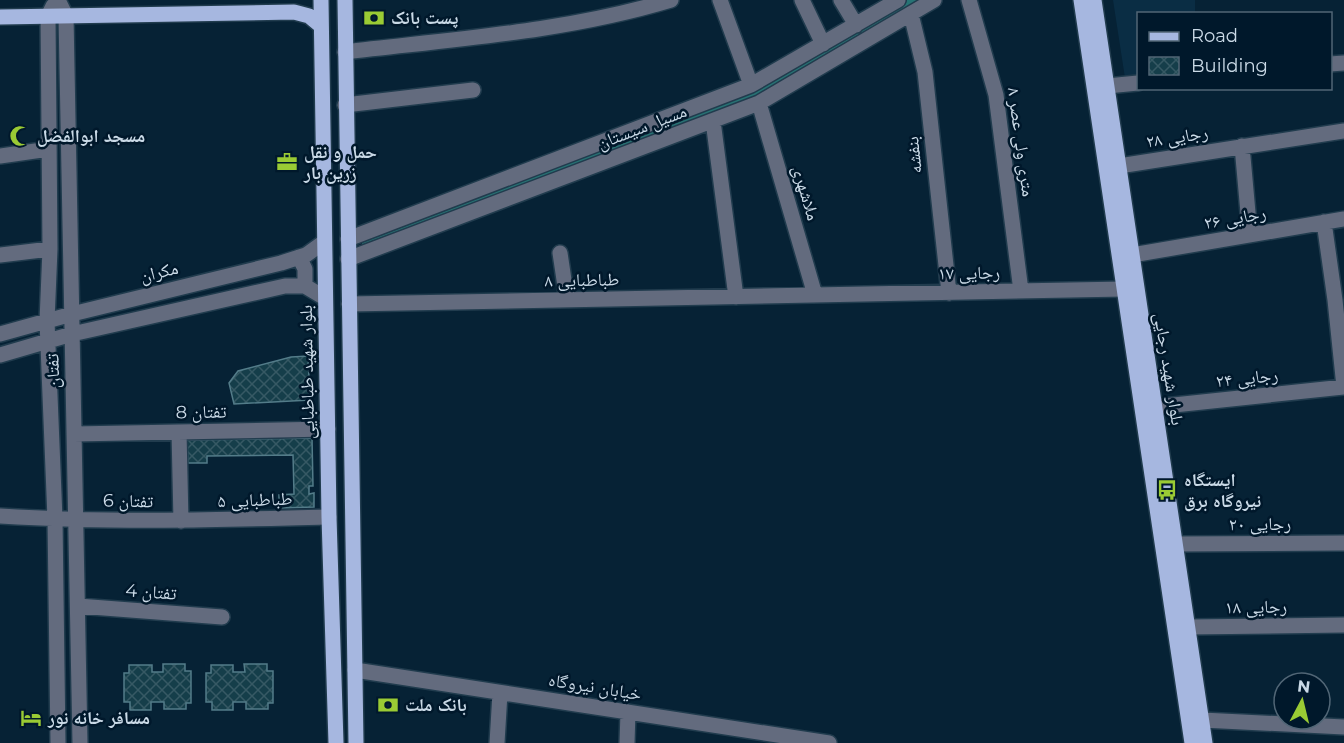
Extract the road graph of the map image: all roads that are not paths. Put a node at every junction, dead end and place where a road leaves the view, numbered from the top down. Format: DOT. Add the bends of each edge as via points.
graph roads {
  1 [pos="57,0"];
  2 [pos="321,0"];
  3 [pos="345,0"];
  4 [pos="671,0"];
  5 [pos="720,0"];
  6 [pos="802,0"];
  7 [pos="841,0"];
  8 [pos="898,0"];
  9 [pos="934,0"];
  10 [pos="969,0"];
  11 [pos="1081,0"];
  12 [pos="1094,0"];
  13 [pos="294,6"];
  14 [pos="911,14"];
  15 [pos="48,16"];
  16 [pos="66,16"];
  17 [pos="0,17"];
  18 [pos="856,25"];
  19 [pos="321,26"];
  20 [pos="822,44"];
  21 [pos="345,52"];
  22 [pos="1137,83"];
  23 [pos="751,85"];
  24 [pos="1107,86"];
  25 [pos="473,90"];
  26 [pos="759,103"];
  27 [pos="345,105"];
  28 [pos="322,108"];
  29 [pos="713,121"];
  30 [pos="1344,131"];
  31 [pos="1242,147"];
  32 [pos="49,149"];
  33 [pos="0,156"];
  34 [pos="1119,166"];
  35 [pos="1344,219"];
  36 [pos="1324,222"];
  37 [pos="1250,235"];
  38 [pos="348,238"];
  39 [pos="324,242"];
  40 [pos="50,249"];
  41 [pos="560,253"];
  42 [pos="0,255"];
  43 [pos="1132,255"];
  44 [pos="299,257"];
  45 [pos="348,259"];
  46 [pos="305,286"];
  47 [pos="1124,289"];
  48 [pos="1021,291"];
  49 [pos="949,293"];
  50 [pos="815,295"];
  51 [pos="325,297"];
  52 [pos="736,297"];
  53 [pos="567,300"];
  54 [pos="349,304"];
  55 [pos="72,314"];
  56 [pos="47,321"];
  57 [pos="0,334"];
  58 [pos="72,334"];
  59 [pos="48,341"];
  60 [pos="0,355"];
  61 [pos="1344,387"];
  62 [pos="1148,408"];
  63 [pos="328,429"];
  64 [pos="179,432"];
  65 [pos="74,434"];
  66 [pos="0,516"];
  67 [pos="330,518"];
  68 [pos="55,519"];
  69 [pos="75,520"];
  70 [pos="181,521"];
  71 [pos="1344,543"];
  72 [pos="1175,544"];
  73 [pos="78,606"];
  74 [pos="222,617"];
  75 [pos="1344,625"];
  76 [pos="1188,627"];
  77 [pos="355,670"];
  78 [pos="500,693"];
  79 [pos="628,712"];
  80 [pos="1202,720"];
  81 [pos="1344,727"];
  82 [pos="776,739"];
  83 [pos="58,743"];
  84 [pos="80,743"];
  85 [pos="336,743"];
  86 [pos="356,743"];
  87 [pos="497,743"];
  88 [pos="627,743"];
  89 [pos="829,743"];
  90 [pos="1192,743"];
  91 [pos="1205,743"];
  1 -- 15 [label="street, تفتان"];
  1 -- 16 [label="street, تفتان"];
  2 -- 19 [label="main road, بلوار شهید طباطبایی"];
  3 -- 21 [label="main road"];
  4 -- 21 [label="street" via="548,28"];
  5 -- 23 [label="street"];
  6 -- 20 [label="street"];
  7 -- 18 [label="street"];
  8 -- 18 [label="street, مسیل سیستان"];
  9 -- 14 [label="street, مسیل سیستان"];
  10 -- 48 [label="street, ۸ متری ولی عصر" via="996,95"];
  11 -- 47 [label="main road, بلوار شهید رجایی"];
  12 -- 24 [label="main road, بلوار شهید رجایی"];
  13 -- 16 [label="main road"];
  13 -- 19 [label="main road"];
  14 -- 26 [label="street, مسیل سیستان"];
  14 -- 49 [label="street, بنفشه" via="925,72"];
  15 -- 16 [label="main road"];
  15 -- 17 [label="main road"];
  15 -- 32 [label="street, تفتان"];
  16 -- 55 [label="street, تفتان"];
  18 -- 20 [label="street, مسیل سیستان"];
  19 -- 28 [label="main road, بلوار شهید طباطبایی"];
  20 -- 23 [label="street, مسیل سیستان"];
  21 -- 27 [label="main road"];
  22 -- 24 [label="street"];
  23 -- 38 [label="street, مسیل سیستان"];
  24 -- 34 [label="main road, بلوار شهید رجایی"];
  25 -- 27 [label="street"];
  26 -- 29 [label="street, مسیل سیستان"];
  26 -- 50 [label="street, ملاشهری"];
  27 -- 28 [label="main road"];
  27 -- 38 [label="main road"];
  28 -- 39 [label="main road, بلوار شهید طباطبایی"];
  29 -- 45 [label="street, مسیل سیستان"];
  29 -- 52 [label="street"];
  30 -- 31 [label="street, رجایی ۲۸"];
  31 -- 34 [label="street, رجایی ۲۸"];
  31 -- 37 [label="street"];
  32 -- 33 [label="street"];
  32 -- 40 [label="street, تفتان"];
  34 -- 43 [label="main road, بلوار شهید رجایی"];
  35 -- 36 [label="street, رجایی ۲۶"];
  36 -- 37 [label="street, رجایی ۲۶"];
  36 -- 61 [label="street"];
  37 -- 43 [label="street, رجایی ۲۶"];
  38 -- 45 [label="main road"];
  39 -- 44 [label="street, مکران"];
  39 -- 51 [label="main road, بلوار شهید طباطبایی"];
  40 -- 42 [label="street"];
  40 -- 56 [label="street, تفتان"];
  41 -- 53 [label="street"];
  43 -- 62 [label="main road, بلوار شهید رجایی"];
  44 -- 46 [label="street" via="305,269"];
  44 -- 55 [label="street, مکران"];
  45 -- 54 [label="main road"];
  46 -- 51 [label="street"];
  46 -- 58 [label="street" via="285,286"];
  47 -- 48 [label="street, رجایی ۱۷"];
  47 -- 62 [label="main road, بلوار شهید رجایی"];
  48 -- 49 [label="street, رجایی ۱۷"];
  49 -- 50 [label="street, رجایی ۱۷"];
  50 -- 52 [label="street, طباطبایی ۸"];
  51 -- 63 [label="main road, بلوار شهید طباطبایی"];
  52 -- 53 [label="street, طباطبایی ۸"];
  53 -- 54 [label="street, طباطبایی ۸"];
  54 -- 77 [label="main road"];
  55 -- 56 [label="street, مکران"];
  55 -- 58 [label="street, تفتان"];
  56 -- 57 [label="street, مکران"];
  56 -- 59 [label="street, تفتان"];
  58 -- 59 [label="street"];
  58 -- 65 [label="street, تفتان"];
  59 -- 60 [label="street"];
  59 -- 68 [label="street, تفتان"];
  61 -- 62 [label="street, رجایی ۲۴"];
  62 -- 72 [label="main road, بلوار شهید رجایی"];
  62 -- 90 [label="main road, بلوار شهید رجایی"];
  63 -- 64 [label="street, تفتان 8"];
  63 -- 67 [label="main road, بلوار شهید طباطبایی"];
  64 -- 65 [label="street, تفتان 8"];
  64 -- 70 [label="street"];
  65 -- 69 [label="street, تفتان"];
  66 -- 68 [label="street, تفتان 6"];
  67 -- 70 [label="street, طباطبایی ۵"];
  67 -- 85 [label="main road, بلوار شهید طباطبایی"];
  68 -- 69 [label="street, تفتان 6"];
  68 -- 83 [label="street, تفتان"];
  69 -- 70 [label="street, تفتان 6"];
  69 -- 73 [label="street, تفتان"];
  71 -- 72 [label="street, رجایی ۲۰"];
  72 -- 76 [label="main road, بلوار شهید رجایی"];
  73 -- 74 [label="street, تفتان 4"];
  73 -- 84 [label="street, تفتان"];
  75 -- 76 [label="street, رجایی ۱۸"];
  76 -- 80 [label="main road, بلوار شهید رجایی"];
  77 -- 78 [label="street, خیابان نیروگاه"];
  77 -- 86 [label="main road"];
  78 -- 79 [label="street, خیابان نیروگاه"];
  78 -- 87 [label="street"];
  79 -- 82 [label="street, خیابان نیروگاه"];
  79 -- 88 [label="street"];
  80 -- 81 [label="street"];
  80 -- 91 [label="main road, بلوار شهید رجایی"];
  82 -- 89 [label="street, خیابان نیروگاه"];
}
